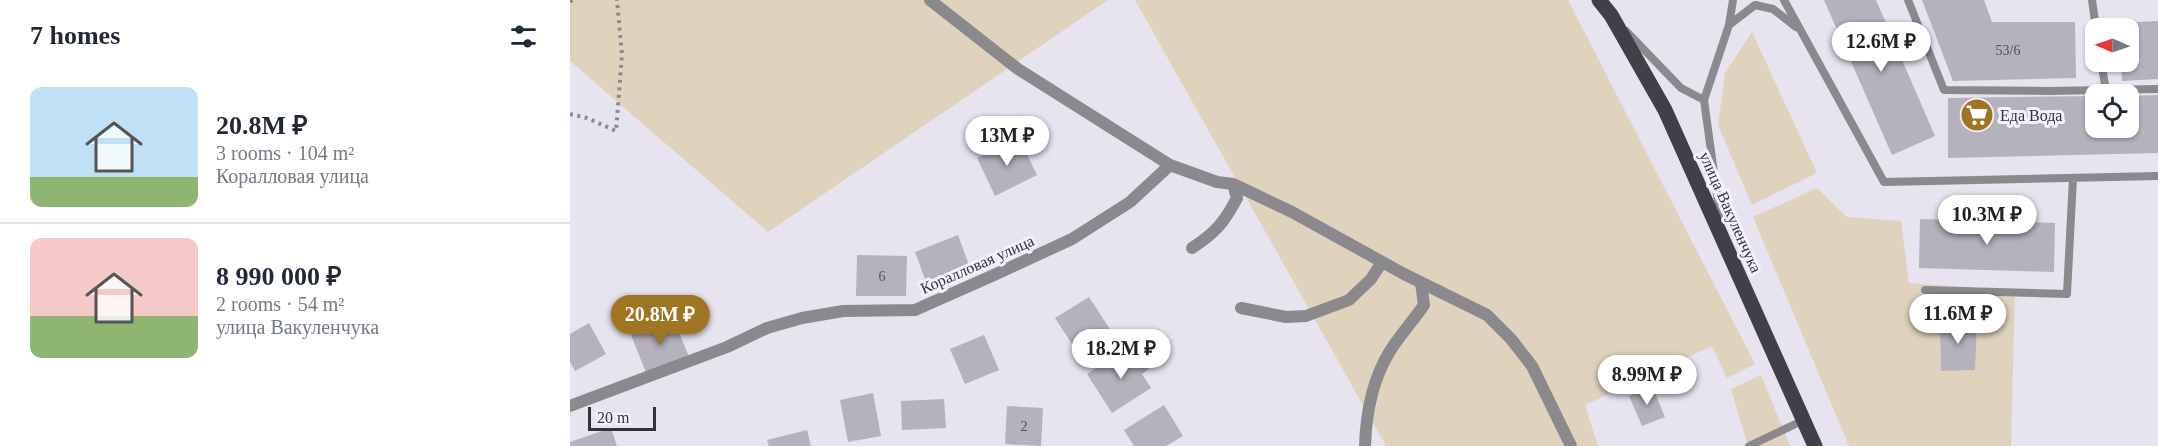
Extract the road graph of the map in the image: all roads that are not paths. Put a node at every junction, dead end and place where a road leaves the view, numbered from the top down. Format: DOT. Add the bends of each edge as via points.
graph roads {
  1 [pos="930,0"];
  2 [pos="1599,0"];
  3 [pos="1733,0"];
  4 [pos="1784,0"];
  5 [pos="1908,0"];
  6 [pos="2092,0"];
  7 [pos="1611,15"];
  8 [pos="2095,18"];
  9 [pos="1728,25"];
  10 [pos="1800,30"];
  11 [pos="2139,89"];
  12 [pos="2158,89"];
  13 [pos="2085,90"];
  14 [pos="1704,100"];
  15 [pos="1170,165"];
  16 [pos="2158,176"];
  17 [pos="2073,178"];
  18 [pos="1233,183"];
  19 [pos="1723,236"];
  20 [pos="1192,248"];
  21 [pos="1382,262"];
  22 [pos="1421,283"];
  23 [pos="1926,290"];
  24 [pos="1241,308"];
  25 [pos="570,406"];
  26 [pos="1804,420"];
  27 [pos="1365,446"];
  28 [pos="1571,446"];
  29 [pos="1749,446"];
  30 [pos="1815,446"];
  1 -- 15 [label="street" via="1018,69"];
  2 -- 7 [label="main road, улица Вакуленчука"];
  3 -- 9 [label="lane"];
  4 -- 10 [label="lane"];
  5 -- 13 [label="lane" via="1944,90"];
  6 -- 8 [label="lane"];
  7 -- 14 [label="lane" via="1681,88"];
  7 -- 19 [label="main road, улица Вакуленчука" via="1665,110"];
  9 -- 10 [label="lane" via="1755,5 1773,9"];
  9 -- 14 [label="lane"];
  10 -- 17 [label="lane" via="1884,182"];
  11 -- 12 [label="lane"];
  14 -- 19 [label="lane"];
  15 -- 18 [label="street" via="1217,182"];
  15 -- 25 [label="street, Коралловая улица" via="1130,202 1072,239 915,310 843,311 802,318 767,328"];
  16 -- 17 [label="lane"];
  17 -- 23 [label="lane" via="2067,294"];
  18 -- 20 [label="street" via="1237,198 1229,213 1218,229"];
  18 -- 21 [label="street"];
  19 -- 26 [label="main road, улица Вакуленчука"];
  21 -- 22 [label="street"];
  21 -- 24 [label="street" via="1349,300 1306,316 1286,317"];
  22 -- 27 [label="street" via="1424,305 1389,353 1375,386"];
  22 -- 28 [label="street" via="1487,315 1511,339 1532,366"];
  26 -- 29 [label="lane"];
  26 -- 30 [label="main road, улица Вакуленчука"];
}
